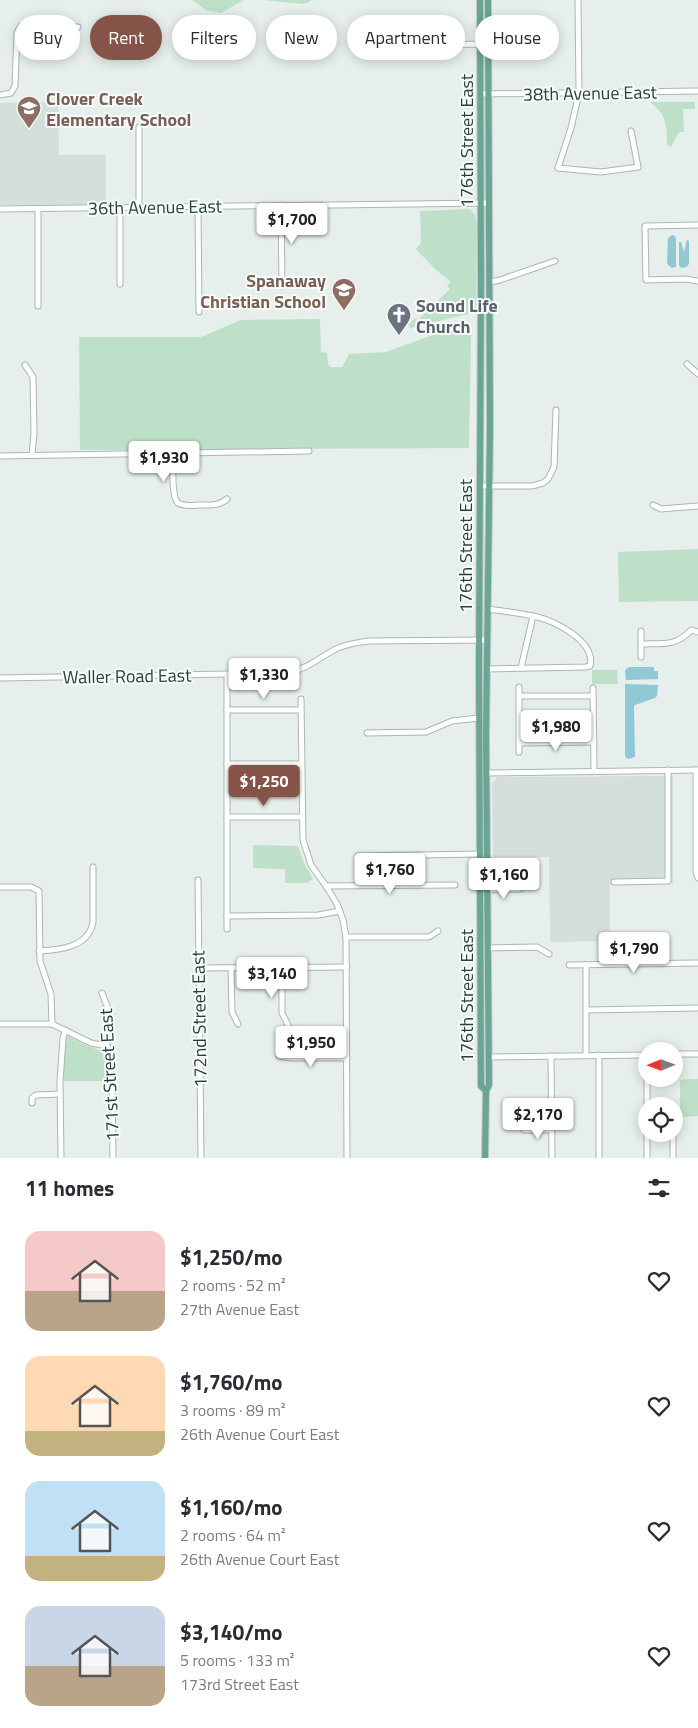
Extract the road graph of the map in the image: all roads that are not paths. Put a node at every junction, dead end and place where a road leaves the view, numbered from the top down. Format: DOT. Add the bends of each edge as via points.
graph roads {
  1 [pos="480,0"];
  2 [pos="488,0"];
  3 [pos="578,0"];
  4 [pos="480,15"];
  5 [pos="16,60"];
  6 [pos="481,60"];
  7 [pos="698,91"];
  8 [pos="579,93"];
  9 [pos="481,94"];
  10 [pos="490,94"];
  11 [pos="0,95"];
  12 [pos="139,127"];
  13 [pos="631,131"];
  14 [pos="481,203"];
  15 [pos="489,203"];
  16 [pos="282,205"];
  17 [pos="120,207"];
  18 [pos="139,207"];
  19 [pos="198,207"];
  20 [pos="0,209"];
  21 [pos="38,209"];
  22 [pos="698,225"];
  23 [pos="555,261"];
  24 [pos="698,281"];
  25 [pos="490,282"];
  26 [pos="120,284"];
  27 [pos="282,286"];
  28 [pos="38,306"];
  29 [pos="199,312"];
  30 [pos="687,364"];
  31 [pos="25,366"];
  32 [pos="698,374"];
  33 [pos="556,410"];
  34 [pos="309,451"];
  35 [pos="173,453"];
  36 [pos="32,455"];
  37 [pos="0,456"];
  38 [pos="480,486"];
  39 [pos="488,486"];
  40 [pos="227,499"];
  41 [pos="653,506"];
  42 [pos="698,506"];
  43 [pos="487,609"];
  44 [pos="533,616"];
  45 [pos="640,631"];
  46 [pos="698,632"];
  47 [pos="479,640"];
  48 [pos="487,640"];
  49 [pos="641,644"];
  50 [pos="641,657"];
  51 [pos="521,668"];
  52 [pos="486,670"];
  53 [pos="227,675"];
  54 [pos="0,678"];
  55 [pos="519,687"];
  56 [pos="593,688"];
  57 [pos="519,696"];
  58 [pos="593,696"];
  59 [pos="301,699"];
  60 [pos="228,710"];
  61 [pos="300,710"];
  62 [pos="479,718"];
  63 [pos="367,733"];
  64 [pos="479,741"];
  65 [pos="594,742"];
  66 [pos="519,743"];
  67 [pos="519,752"];
  68 [pos="228,764"];
  69 [pos="301,764"];
  70 [pos="668,770"];
  71 [pos="697,770"];
  72 [pos="594,771"];
  73 [pos="487,773"];
  74 [pos="227,817"];
  75 [pos="302,817"];
  76 [pos="480,854"];
  77 [pos="358,856"];
  78 [pos="94,867"];
  79 [pos="698,878"];
  80 [pos="198,880"];
  81 [pos="614,882"];
  82 [pos="455,885"];
  83 [pos="326,886"];
  84 [pos="0,887"];
  85 [pos="487,890"];
  86 [pos="520,890"];
  87 [pos="340,911"];
  88 [pos="227,916"];
  89 [pos="480,917"];
  90 [pos="227,929"];
  91 [pos="438,931"];
  92 [pos="346,937"];
  93 [pos="487,948"];
  94 [pos="39,951"];
  95 [pos="549,954"];
  96 [pos="487,955"];
  97 [pos="698,964"];
  98 [pos="569,965"];
  99 [pos="586,965"];
  100 [pos="347,967"];
  101 [pos="200,968"];
  102 [pos="231,968"];
  103 [pos="282,968"];
  104 [pos="102,993"];
  105 [pos="698,1008"];
  106 [pos="587,1010"];
  107 [pos="0,1024"];
  108 [pos="52,1024"];
  109 [pos="238,1024"];
  110 [pos="288,1025"];
  111 [pos="65,1030"];
  112 [pos="107,1046"];
  113 [pos="683,1054"];
  114 [pos="698,1054"];
  115 [pos="586,1055"];
  116 [pos="599,1055"];
  117 [pos="638,1055"];
  118 [pos="279,1056"];
  119 [pos="551,1056"];
  120 [pos="488,1057"];
  121 [pos="347,1058"];
  122 [pos="486,1091"];
  123 [pos="60,1094"];
  124 [pos="32,1103"];
  125 [pos="524,1130"];
  126 [pos="552,1130"];
  127 [pos="647,1142"];
  128 [pos="673,1142"];
  129 [pos="60,1158"];
  130 [pos="113,1158"];
  131 [pos="201,1158"];
  132 [pos="348,1158"];
  133 [pos="485,1158"];
  134 [pos="552,1158"];
  135 [pos="600,1158"];
  136 [pos="647,1158"];
  137 [pos="674,1158"];
  1 -- 4 [label="main road, 176th Street East"];
  2 -- 10 [label="main road, 176th Street East"];
  3 -- 8 [label="street"];
  5 -- 11 [label="street" via="13,91"];
  6 -- 9 [label="main road, 176th Street East"];
  7 -- 8 [label="street, 38th Avenue East"];
  8 -- 10 [label="street, 38th Avenue East"];
  8 -- 13 [label="street" via="572,128 558,168 601,172 638,167"];
  9 -- 10 [label="street, 38th Avenue East"];
  9 -- 14 [label="main road, 176th Street East"];
  10 -- 15 [label="main road, 176th Street East"];
  12 -- 18 [label="street"];
  14 -- 15 [label="street, 36th Avenue East"];
  14 -- 16 [label="street, 36th Avenue East"];
  14 -- 38 [label="main road, 176th Street East"];
  15 -- 25 [label="main road, 176th Street East"];
  16 -- 19 [label="street, 36th Avenue East"];
  16 -- 27 [label="street"];
  17 -- 18 [label="street, 36th Avenue East"];
  17 -- 21 [label="street, 36th Avenue East"];
  17 -- 26 [label="street"];
  18 -- 19 [label="street, 36th Avenue East"];
  19 -- 29 [label="street"];
  20 -- 21 [label="street, 36th Avenue East"];
  21 -- 28 [label="street"];
  22 -- 24 [label="street" via="645,226 646,280"];
  23 -- 25 [label="street"];
  25 -- 39 [label="main road, 176th Street East"];
  30 -- 32 [label="street"];
  31 -- 36 [label="street" via="33,377"];
  33 -- 39 [label="street" via="554,467 550,477 536,486"];
  34 -- 35 [label="street"];
  35 -- 36 [label="street"];
  35 -- 40 [label="street" via="174,497 179,503 215,505"];
  36 -- 37 [label="street"];
  38 -- 39 [label="street"];
  38 -- 47 [label="main road, 176th Street East"];
  39 -- 43 [label="main road, 176th Street East"];
  41 -- 42 [label="street" via="661,509"];
  43 -- 44 [label="street"];
  43 -- 48 [label="main road, 176th Street East"];
  44 -- 51 [label="street"];
  44 -- 51 [label="street" via="553,623 578,639 588,649 590,666"];
  45 -- 49 [label="street"];
  46 -- 49 [label="street" via="691,630 674,642"];
  47 -- 48 [label="street, Waller Road East"];
  47 -- 53 [label="street, Waller Road East" via="368,641 334,650 298,670"];
  47 -- 62 [label="main road, 176th Street East"];
  48 -- 52 [label="main road, 176th Street East"];
  49 -- 50 [label="street"];
  51 -- 52 [label="street"];
  52 -- 73 [label="main road, 176th Street East"];
  53 -- 54 [label="street, Waller Road East"];
  53 -- 60 [label="street"];
  55 -- 57 [label="street"];
  56 -- 58 [label="street"];
  57 -- 58 [label="street"];
  57 -- 66 [label="street"];
  58 -- 65 [label="street"];
  59 -- 61 [label="street"];
  60 -- 61 [label="street"];
  60 -- 68 [label="street"];
  61 -- 69 [label="street"];
  62 -- 63 [label="street" via="452,721 426,732"];
  62 -- 64 [label="main road, 176th Street East"];
  64 -- 73 [label="main road" via="483,746 483,771"];
  64 -- 76 [label="main road, 176th Street East"];
  65 -- 66 [label="street"];
  65 -- 72 [label="street"];
  66 -- 67 [label="street"];
  68 -- 69 [label="street"];
  68 -- 74 [label="street"];
  69 -- 75 [label="street"];
  70 -- 71 [label="street"];
  70 -- 72 [label="street"];
  70 -- 81 [label="street" via="668,881"];
  71 -- 79 [label="street"];
  72 -- 73 [label="street"];
  73 -- 85 [label="main road, 176th Street East"];
  74 -- 75 [label="street"];
  74 -- 88 [label="street"];
  75 -- 83 [label="street" via="307,856"];
  76 -- 77 [label="street"];
  76 -- 89 [label="main road, 176th Street East"];
  78 -- 94 [label="street" via="90,931 68,947"];
  80 -- 101 [label="street, 172nd Street East"];
  82 -- 83 [label="street"];
  83 -- 87 [label="street"];
  84 -- 94 [label="street" via="31,886 38,889"];
  85 -- 86 [label="street"];
  85 -- 93 [label="main road, 176th Street East"];
  87 -- 88 [label="street" via="318,916"];
  87 -- 92 [label="street"];
  88 -- 90 [label="street"];
  89 -- 96 [label="main road" via="484,921 484,953"];
  89 -- 122 [label="main road, 176th Street East" via="481,1086"];
  91 -- 92 [label="street" via="429,937"];
  92 -- 100 [label="street"];
  93 -- 95 [label="street" via="537,947"];
  93 -- 96 [label="main road, 176th Street East"];
  94 -- 108 [label="street" via="41,968 51,994"];
  96 -- 120 [label="main road, 176th Street East"];
  97 -- 99 [label="street"];
  98 -- 99 [label="street"];
  99 -- 106 [label="street"];
  100 -- 103 [label="street"];
  100 -- 121 [label="street"];
  101 -- 102 [label="street"];
  101 -- 131 [label="street, 172nd Street East"];
  102 -- 103 [label="street"];
  102 -- 109 [label="street" via="232,1012"];
  103 -- 110 [label="street" via="282,1012"];
  104 -- 112 [label="street, 171st Street East" via="107,1006"];
  105 -- 106 [label="street"];
  106 -- 115 [label="street"];
  107 -- 108 [label="street"];
  108 -- 111 [label="street"];
  111 -- 112 [label="street" via="91,1043"];
  111 -- 123 [label="street"];
  112 -- 130 [label="street, 171st Street East" via="112,1080"];
  113 -- 114 [label="street"];
  115 -- 116 [label="street"];
  115 -- 119 [label="street"];
  116 -- 117 [label="street"];
  116 -- 135 [label="street"];
  118 -- 121 [label="street"];
  119 -- 120 [label="street"];
  119 -- 126 [label="street"];
  120 -- 122 [label="main road, 176th Street East" via="489,1085"];
  121 -- 132 [label="street"];
  122 -- 133 [label="main road, 176th Street East"];
  123 -- 124 [label="street" via="36,1095"];
  123 -- 129 [label="street"];
  125 -- 126 [label="street"];
  126 -- 134 [label="street"];
  127 -- 136 [label="street"];
  128 -- 137 [label="street"];
}
